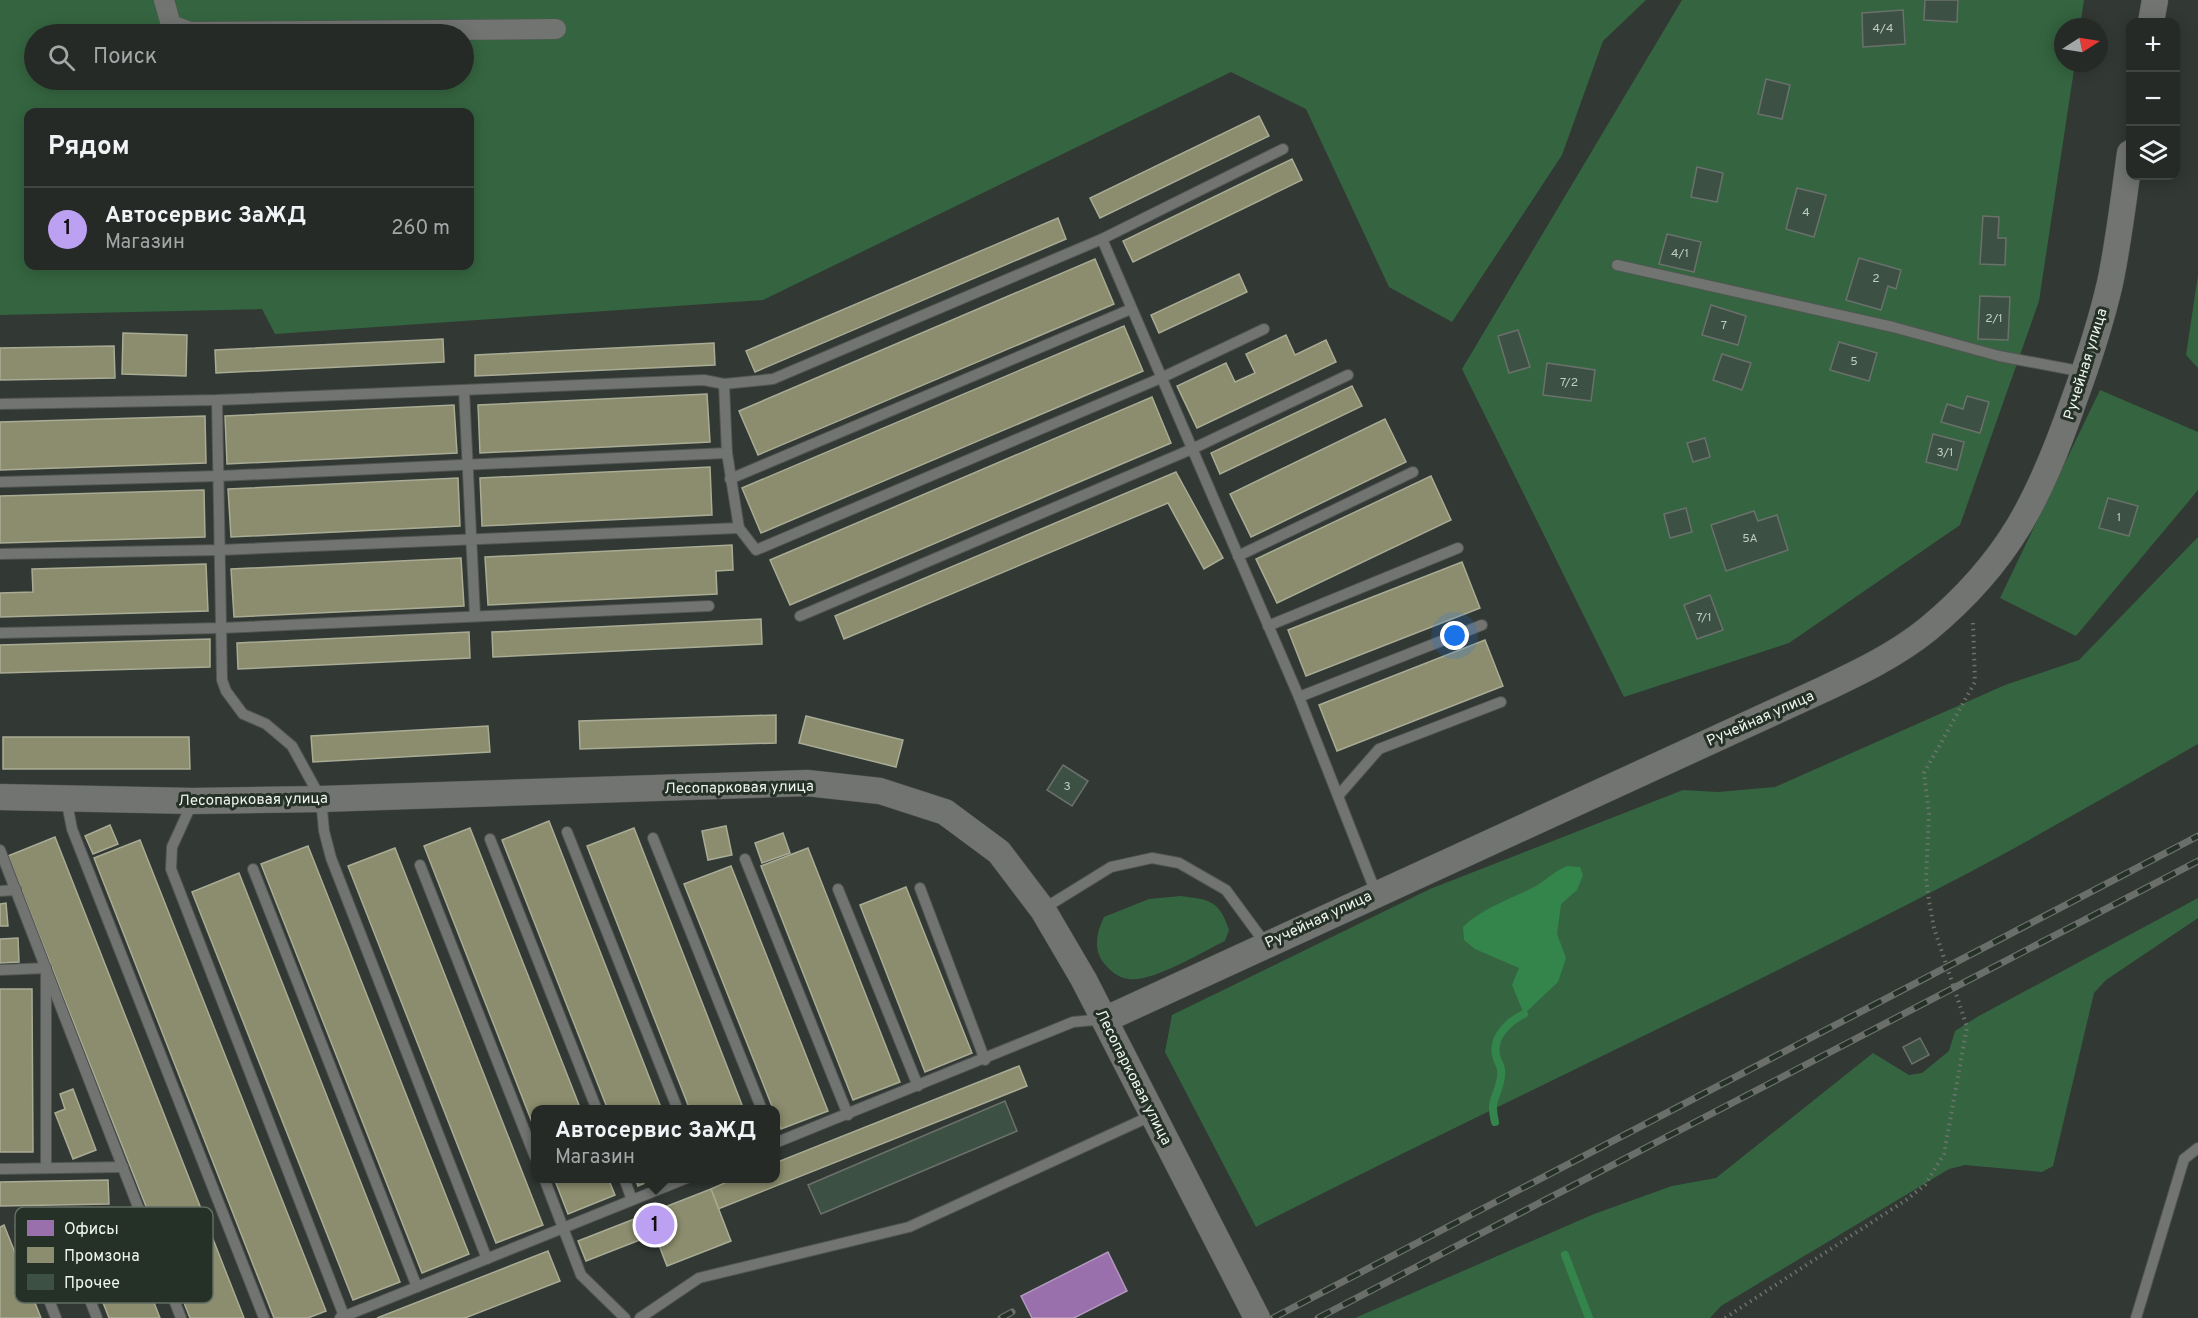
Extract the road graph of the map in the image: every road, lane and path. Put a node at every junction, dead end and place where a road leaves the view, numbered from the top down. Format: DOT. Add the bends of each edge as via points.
graph roads {
  1 [pos="164,0"];
  2 [pos="2155,0"];
  3 [pos="2152,18"];
  4 [pos="171,24"];
  5 [pos="556,29"];
  6 [pos="474,30"];
  7 [pos="1283,149"];
  8 [pos="2126,179"];
  9 [pos="1102,239"];
  10 [pos="1617,265"];
  11 [pos="1131,309"];
  12 [pos="1264,329"];
  13 [pos="2084,372"];
  14 [pos="1348,375"];
  15 [pos="1161,378"];
  16 [pos="724,384"];
  17 [pos="464,390"];
  18 [pos="217,400"];
  19 [pos="0,404"];
  20 [pos="1192,450"];
  21 [pos="727,453"];
  22 [pos="468,465"];
  23 [pos="1413,472"];
  24 [pos="219,476"];
  25 [pos="730,479"];
  26 [pos="0,482"];
  27 [pos="739,528"];
  28 [pos="471,539"];
  29 [pos="1458,548"];
  30 [pos="220,550"];
  31 [pos="0,555"];
  32 [pos="1238,556"];
  33 [pos="1971,590"];
  34 [pos="709,606"];
  35 [pos="475,616"];
  36 [pos="800,616"];
  37 [pos="1482,625"];
  38 [pos="1268,626"];
  39 [pos="221,628"];
  40 [pos="0,633"];
  41 [pos="1299,697"];
  42 [pos="1501,702"];
  43 [pos="1338,796"];
  44 [pos="66,797"];
  45 [pos="0,798"];
  46 [pos="321,799"];
  47 [pos="193,801"];
  48 [pos="567,832"];
  49 [pos="654,838"];
  50 [pos="490,839"];
  51 [pos="0,850"];
  52 [pos="745,860"];
  53 [pos="420,865"];
  54 [pos="253,868"];
  55 [pos="920,888"];
  56 [pos="838,889"];
  57 [pos="16,890"];
  58 [pos="0,891"];
  59 [pos="1376,892"];
  60 [pos="1042,910"];
  61 [pos="1265,944"];
  62 [pos="46,968"];
  63 [pos="0,970"];
  64 [pos="1106,1019"];
  65 [pos="985,1060"];
  66 [pos="918,1086"];
  67 [pos="595,1105"];
  68 [pos="676,1105"];
  69 [pos="760,1105"];
  70 [pos="848,1115"];
  71 [pos="1153,1115"];
  72 [pos="780,1141"];
  73 [pos="531,1147"];
  74 [pos="2198,1148"];
  75 [pos="123,1167"];
  76 [pos="0,1168"];
  77 [pos="46,1168"];
  78 [pos="546,1183"];
  79 [pos="626,1183"];
  80 [pos="677,1183"];
  81 [pos="632,1200"];
  82 [pos="138,1207"];
  83 [pos="563,1228"];
  84 [pos="487,1259"];
  85 [pos="417,1287"];
  86 [pos="50,1303"];
  87 [pos="91,1303"];
  88 [pos="175,1303"];
  89 [pos="342,1317"];
  90 [pos="56,1318"];
  91 [pos="97,1318"];
  92 [pos="181,1318"];
  93 [pos="264,1318"];
  94 [pos="625,1318"];
  95 [pos="640,1318"];
  96 [pos="1257,1318"];
  97 [pos="1725,1318"];
  98 [pos="2136,1318"];
  1 -- 4 [label="street"];
  2 -- 3 [label="street"];
  5 -- 6 [label="street"];
  7 -- 9 [label="lane"];
  8 -- 13 [label="street, Ручейная улица" via="2110,283"];
  9 -- 11 [label="lane"];
  9 -- 16 [label="lane" via="773,379"];
  10 -- 13 [label="lane" via="1893,327 1999,356"];
  11 -- 15 [label="lane"];
  11 -- 25 [label="lane"];
  12 -- 15 [label="lane"];
  13 -- 33 [label="street, Ручейная улица" via="2051,467 2029,511"];
  14 -- 20 [label="lane"];
  15 -- 20 [label="lane"];
  15 -- 27 [label="lane" via="756,550"];
  16 -- 17 [label="lane" via="704,380"];
  16 -- 21 [label="lane"];
  17 -- 18 [label="lane"];
  17 -- 22 [label="lane"];
  18 -- 19 [label="lane"];
  18 -- 24 [label="lane"];
  20 -- 32 [label="lane"];
  20 -- 36 [label="lane"];
  21 -- 22 [label="lane"];
  21 -- 25 [label="lane"];
  22 -- 24 [label="lane"];
  22 -- 28 [label="lane"];
  23 -- 32 [label="lane"];
  24 -- 26 [label="lane"];
  24 -- 30 [label="lane"];
  25 -- 27 [label="lane"];
  27 -- 28 [label="lane"];
  28 -- 30 [label="lane"];
  28 -- 35 [label="lane"];
  29 -- 38 [label="lane"];
  30 -- 31 [label="lane"];
  30 -- 39 [label="lane"];
  32 -- 38 [label="lane"];
  33 -- 59 [label="street, Ручейная улица" via="1926,630 1876,664"];
  33 -- 97 [label="path" via="1975,682 1924,773 1929,814 1929,901 1934,928 1967,1027 1944,1154 1924,1185 1906,1200"];
  34 -- 35 [label="lane"];
  35 -- 39 [label="lane"];
  37 -- 41 [label="lane"];
  38 -- 41 [label="lane"];
  39 -- 40 [label="lane"];
  39 -- 46 [label="lane" via="222,680 226,691 243,714 266,724 292,746"];
  41 -- 43 [label="lane"];
  42 -- 43 [label="lane" via="1379,749"];
  43 -- 59 [label="lane"];
  44 -- 45 [label="street, Лесопарковая улица"];
  44 -- 47 [label="street, Лесопарковая улица"];
  44 -- 93 [label="lane" via="72,829"];
  46 -- 47 [label="street, Лесопарковая улица"];
  46 -- 60 [label="street, Лесопарковая улица" via="807,783 880,791 945,812 999,852"];
  46 -- 84 [label="lane" via="331,858"];
  47 -- 89 [label="lane" via="172,847 171,869"];
  48 -- 68 [label="lane"];
  49 -- 69 [label="lane"];
  50 -- 67 [label="lane"];
  51 -- 57 [label="lane"];
  52 -- 70 [label="lane"];
  53 -- 73 [label="lane"];
  54 -- 85 [label="lane"];
  55 -- 65 [label="lane"];
  56 -- 66 [label="lane"];
  57 -- 58 [label="lane"];
  57 -- 62 [label="lane"];
  59 -- 61 [label="street, Ручейная улица"];
  60 -- 61 [label="lane" via="1111,867 1152,858 1179,863 1226,890"];
  60 -- 64 [label="street, Лесопарковая улица"];
  61 -- 64 [label="street, Ручейная улица"];
  62 -- 63 [label="lane"];
  62 -- 75 [label="lane"];
  62 -- 77 [label="lane"];
  64 -- 65 [label="lane" via="1072,1022"];
  64 -- 71 [label="street, Лесопарковая улица"];
  65 -- 66 [label="lane"];
  66 -- 70 [label="lane"];
  70 -- 72 [label="lane"];
  71 -- 95 [label="lane" via="909,1227 699,1278"];
  71 -- 96 [label="street, Лесопарковая улица"];
  74 -- 98 [label="lane" via="2184,1159"];
  75 -- 77 [label="lane"];
  75 -- 82 [label="lane"];
  76 -- 77 [label="lane"];
  78 -- 83 [label="lane"];
  79 -- 81 [label="lane"];
  80 -- 81 [label="lane"];
  81 -- 83 [label="lane"];
  83 -- 84 [label="lane"];
  83 -- 94 [label="lane" via="581,1275"];
  84 -- 85 [label="lane"];
  85 -- 89 [label="lane"];
  86 -- 90 [label="lane"];
  87 -- 91 [label="lane"];
  88 -- 92 [label="lane"];
}
